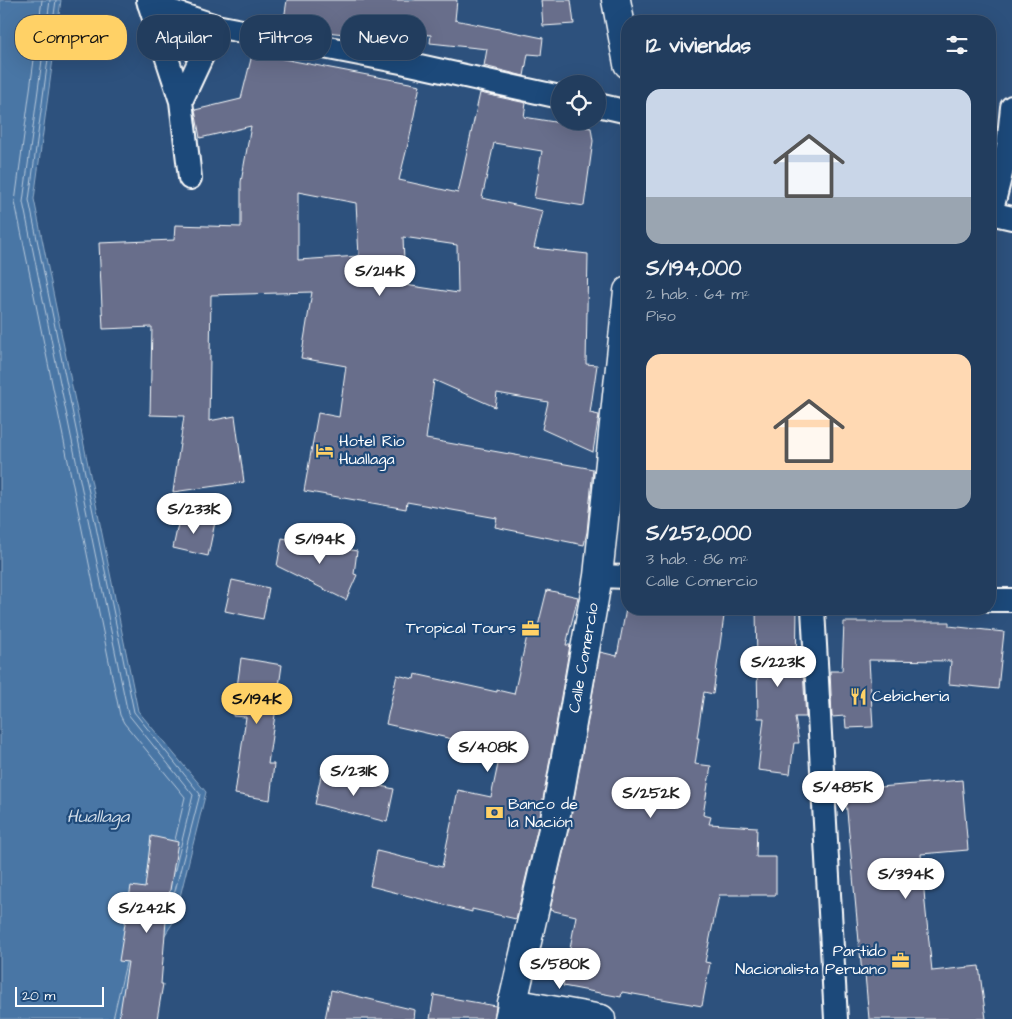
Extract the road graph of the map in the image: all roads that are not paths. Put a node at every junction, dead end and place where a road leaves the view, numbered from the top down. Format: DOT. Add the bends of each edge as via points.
graph roads {
  1 [pos="616,0"];
  2 [pos="149,2"];
  3 [pos="185,15"];
  4 [pos="621,27"];
  5 [pos="230,29"];
  6 [pos="200,60"];
  7 [pos="551,95"];
  8 [pos="181,100"];
  9 [pos="606,107"];
  10 [pos="1012,107"];
  11 [pos="621,110"];
  12 [pos="190,178"];
  13 [pos="998,215"];
  14 [pos="621,358"];
  15 [pos="598,576"];
  16 [pos="621,577"];
  17 [pos="996,600"];
  18 [pos="1012,600"];
  19 [pos="813,615"];
  20 [pos="510,1011"];
  21 [pos="601,1019"];
  22 [pos="836,1019"];
  1 -- 4 [label="street"];
  2 -- 3 [label="street"];
  2 -- 8 [label="street"];
  5 -- 7 [label="street"];
  6 -- 8 [label="street"];
  8 -- 12 [label="street"];
  9 -- 11 [label="street"];
  10 -- 13 [label="street"];
  14 -- 15 [label="street, Calle Comercio"];
  15 -- 16 [label="street"];
  15 -- 20 [label="street, Calle Comercio" via="554,825"];
  17 -- 18 [label="street"];
  19 -- 22 [label="street"];
  20 -- 21 [label="street"];
}
